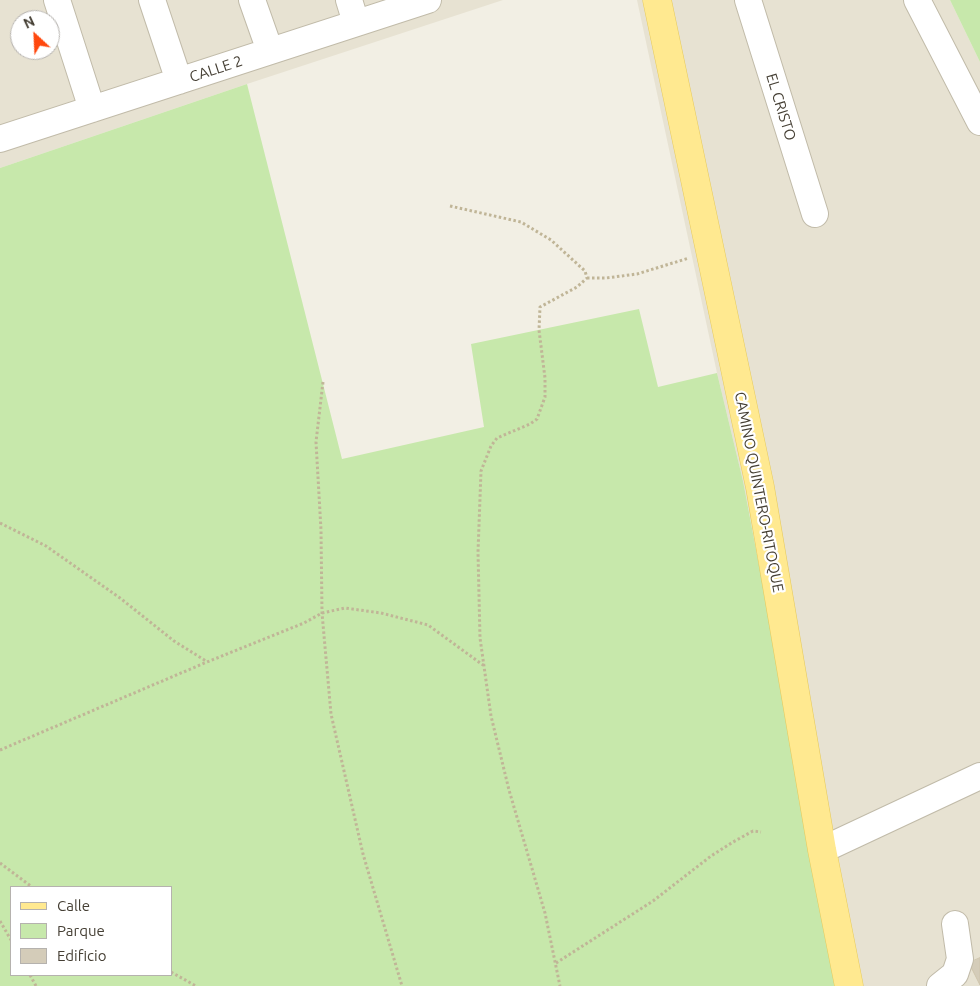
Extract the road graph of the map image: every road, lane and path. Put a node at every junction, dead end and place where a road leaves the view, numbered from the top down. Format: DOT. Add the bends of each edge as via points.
graph roads {
  1 [pos="57,0"];
  2 [pos="152,0"];
  3 [pos="252,0"];
  4 [pos="428,0"];
  5 [pos="657,0"];
  6 [pos="748,0"];
  7 [pos="918,0"];
  8 [pos="353,12"];
  9 [pos="270,51"];
  10 [pos="179,81"];
  11 [pos="92,109"];
  12 [pos="980,122"];
  13 [pos="1,135"];
  14 [pos="450,206"];
  15 [pos="815,214"];
  16 [pos="710,251"];
  17 [pos="587,278"];
  18 [pos="323,382"];
  19 [pos="0,523"];
  20 [pos="322,613"];
  21 [pos="207,662"];
  22 [pos="484,665"];
  23 [pos="0,750"];
  24 [pos="980,776"];
  25 [pos="761,832"];
  26 [pos="822,850"];
  27 [pos="0,863"];
  28 [pos="31,886"];
  29 [pos="0,921"];
  30 [pos="955,924"];
  31 [pos="10,938"];
  32 [pos="556,963"];
  33 [pos="172,973"];
  34 [pos="196,986"];
  35 [pos="402,986"];
  36 [pos="560,986"];
  37 [pos="849,986"];
  38 [pos="940,986"];
  1 -- 11 [label="street"];
  2 -- 10 [label="street"];
  3 -- 9 [label="street"];
  4 -- 8 [label="street, CALLE 2"];
  5 -- 16 [label="main road, CAMINO QUINTERO-RITOQUE"];
  6 -- 15 [label="street, EL CRISTO"];
  7 -- 12 [label="street"];
  8 -- 9 [label="street, CALLE 2"];
  9 -- 10 [label="street, CALLE 2"];
  10 -- 11 [label="street, CALLE 2"];
  11 -- 13 [label="street, CALLE 2"];
  14 -- 17 [label="path" via="521,222 552,240 585,271"];
  16 -- 17 [label="path" via="637,274"];
  16 -- 26 [label="main road, CAMINO QUINTERO-RITOQUE" via="760,487"];
  17 -- 22 [label="path" via="540,307 545,397 537,419 497,438 481,471 478,552 480,638"];
  18 -- 20 [label="path" via="316,442 322,530"];
  19 -- 21 [label="path" via="46,546"];
  20 -- 21 [label="path"];
  20 -- 22 [label="path" via="345,608 428,625"];
  20 -- 35 [label="path" via="331,714 363,854"];
  21 -- 23 [label="path"];
  22 -- 32 [label="path" via="491,716"];
  24 -- 26 [label="street"];
  25 -- 32 [label="path" via="753,831 725,847 653,901"];
  26 -- 37 [label="main road, CAMINO QUINTERO-RITOQUE"];
  27 -- 28 [label="path"];
  29 -- 31 [label="path"];
  30 -- 38 [label="street" via="960,959 954,974"];
  32 -- 36 [label="path"];
  33 -- 34 [label="path"];
}
